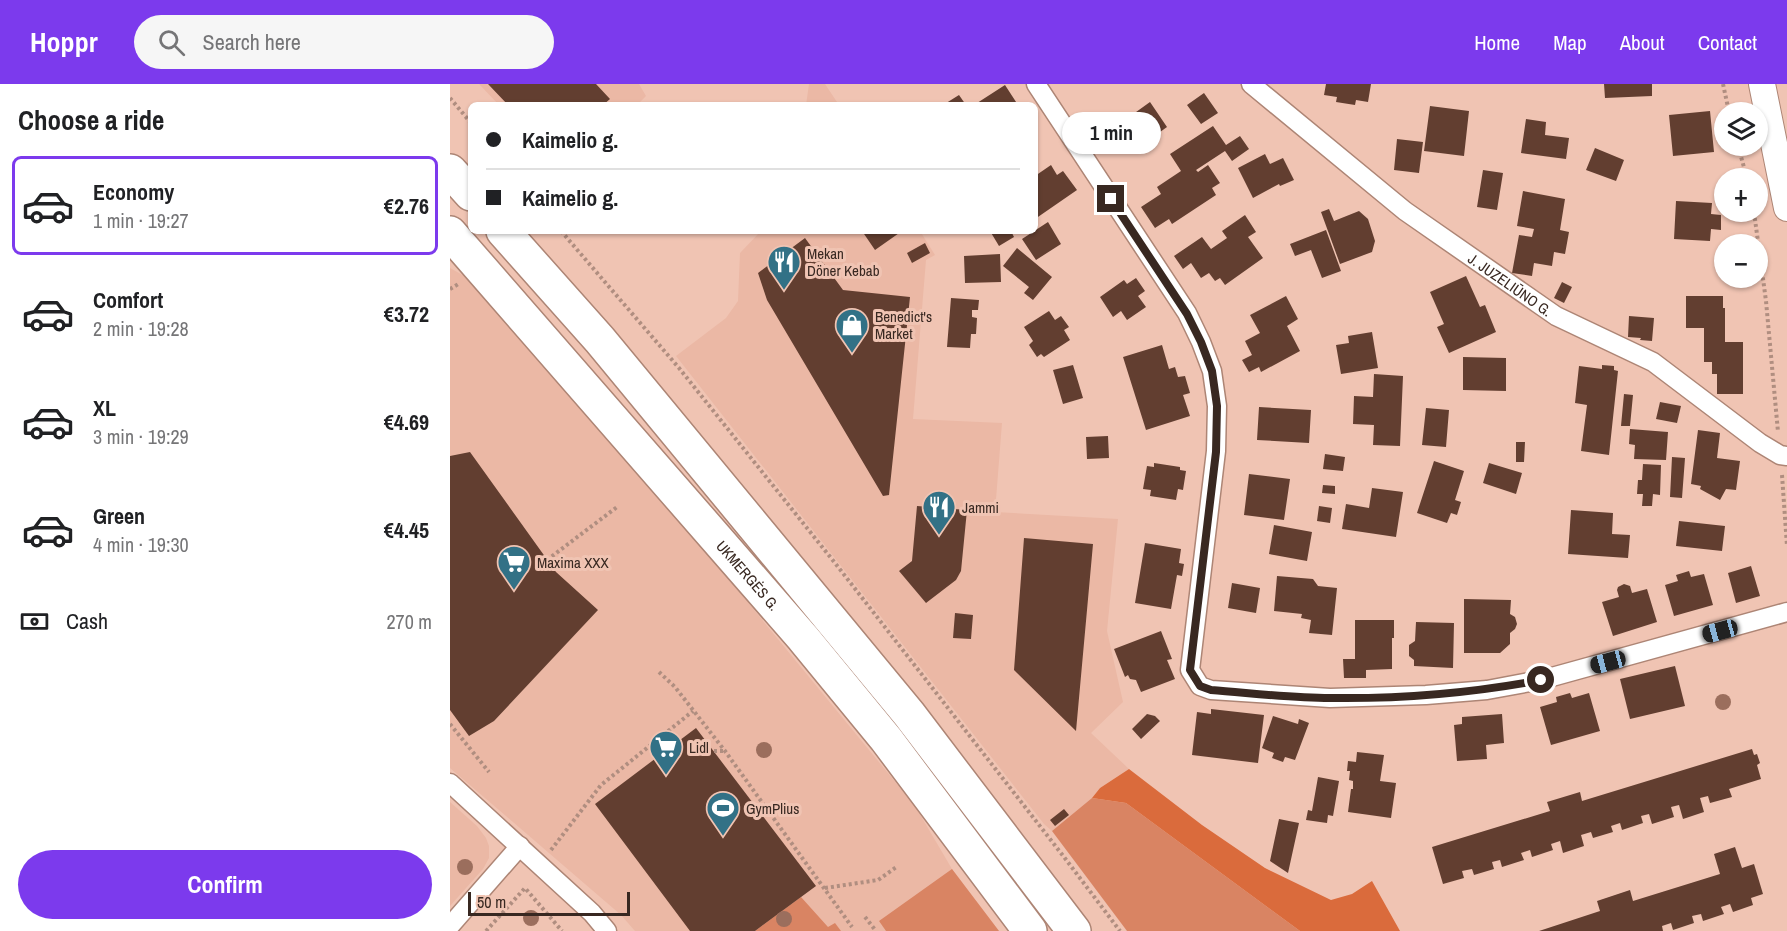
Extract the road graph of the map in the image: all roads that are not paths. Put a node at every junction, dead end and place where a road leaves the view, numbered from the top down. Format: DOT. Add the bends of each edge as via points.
graph roads {
  1 [pos="1036,84"];
  2 [pos="1251,84"];
  3 [pos="1762,84"];
  4 [pos="450,171"];
  5 [pos="468,191"];
  6 [pos="1787,208"];
  7 [pos="506,234"];
  8 [pos="456,248"];
  9 [pos="1784,456"];
  10 [pos="1787,612"];
  11 [pos="450,783"];
  12 [pos="520,846"];
  13 [pos="450,926"];
  14 [pos="607,931"];
  15 [pos="1030,931"];
  16 [pos="1074,931"];
  1 -- 10 [label="street" via="1187,314 1212,371 1217,406 1216,452 1190,670 1200,686 1330,698 1487,690 1541,680"];
  2 -- 9 [label="street, J. JUZELIŪNO G." via="1405,211 1556,316 1653,362"];
  3 -- 6 [label="street"];
  4 -- 5 [label="highway"];
  7 -- 16 [label="highway" via="613,356 909,714"];
  8 -- 15 [label="highway, UKMERGĖS G." via="803,638 886,739"];
  11 -- 12 [label="street"];
  12 -- 13 [label="street"];
  12 -- 14 [label="street"];
}
